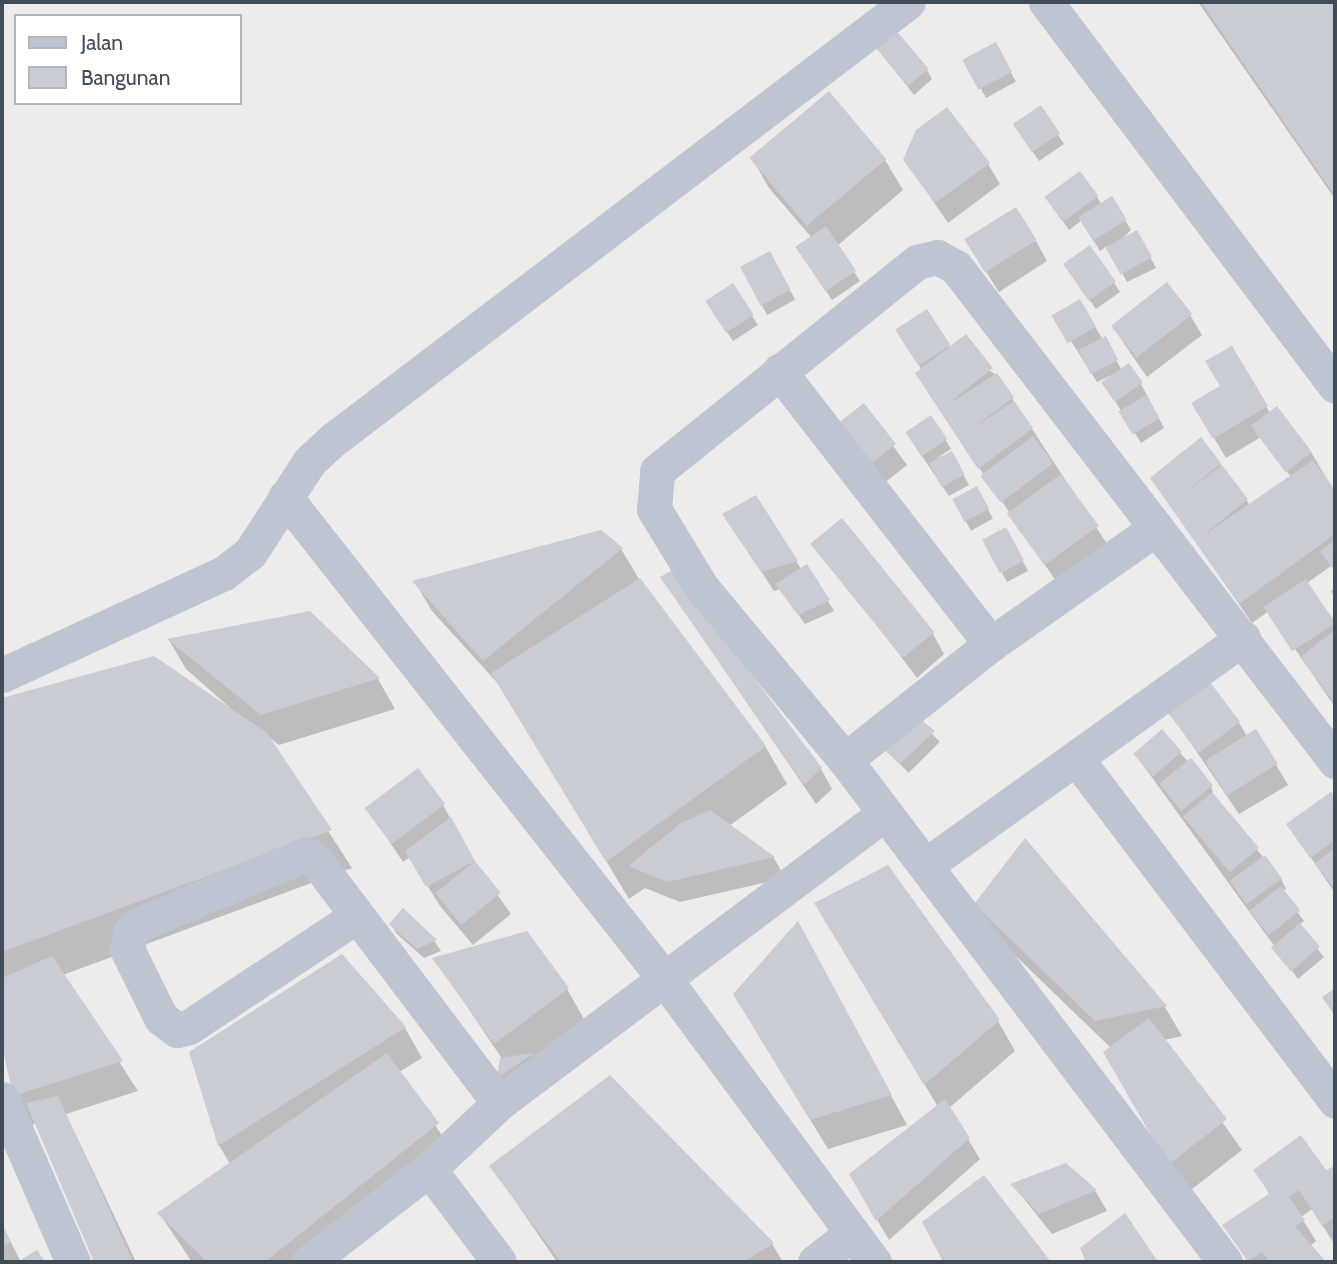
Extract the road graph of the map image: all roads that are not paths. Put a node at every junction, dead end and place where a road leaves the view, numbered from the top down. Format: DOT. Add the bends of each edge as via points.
graph roads {
  1 [pos="908,2"];
  2 [pos="1046,2"];
  3 [pos="779,372"];
  4 [pos="1335,385"];
  5 [pos="285,497"];
  6 [pos="1156,528"];
  7 [pos="1243,638"];
  8 [pos="991,644"];
  9 [pos="2,675"];
  10 [pos="1076,758"];
  11 [pos="845,760"];
  12 [pos="1335,761"];
  13 [pos="883,815"];
  14 [pos="926,865"];
  15 [pos="355,916"];
  16 [pos="663,976"];
  17 [pos="2,1099"];
  18 [pos="1335,1101"];
  19 [pos="499,1103"];
  20 [pos="429,1169"];
  21 [pos="852,1233"];
  22 [pos="73,1262"];
  23 [pos="309,1262"];
  24 [pos="499,1262"];
  25 [pos="815,1262"];
  26 [pos="874,1262"];
  27 [pos="1226,1262"];
  1 -- 5 [label="street" via="334,439 309,462"];
  2 -- 4 [label="street"];
  3 -- 6 [label="street" via="917,262 937,257 956,267"];
  3 -- 8 [label="street"];
  3 -- 11 [label="street" via="657,471 654,509 702,588"];
  5 -- 9 [label="street" via="250,553 224,573"];
  5 -- 16 [label="street"];
  6 -- 7 [label="street"];
  6 -- 8 [label="street"];
  7 -- 10 [label="street"];
  7 -- 12 [label="street"];
  8 -- 11 [label="street"];
  10 -- 14 [label="street"];
  10 -- 18 [label="street"];
  11 -- 13 [label="street"];
  13 -- 14 [label="street"];
  13 -- 16 [label="street"];
  14 -- 27 [label="street"];
  15 -- 15 [label="street" via="189,1027 177,1030 161,1018 127,949 131,932 139,924 306,854 316,861"];
  15 -- 19 [label="street"];
  16 -- 19 [label="street"];
  16 -- 21 [label="street"];
  17 -- 22 [label="street"];
  19 -- 20 [label="street"];
  20 -- 23 [label="street"];
  20 -- 24 [label="street"];
  21 -- 25 [label="street"];
  21 -- 26 [label="street"];
}
